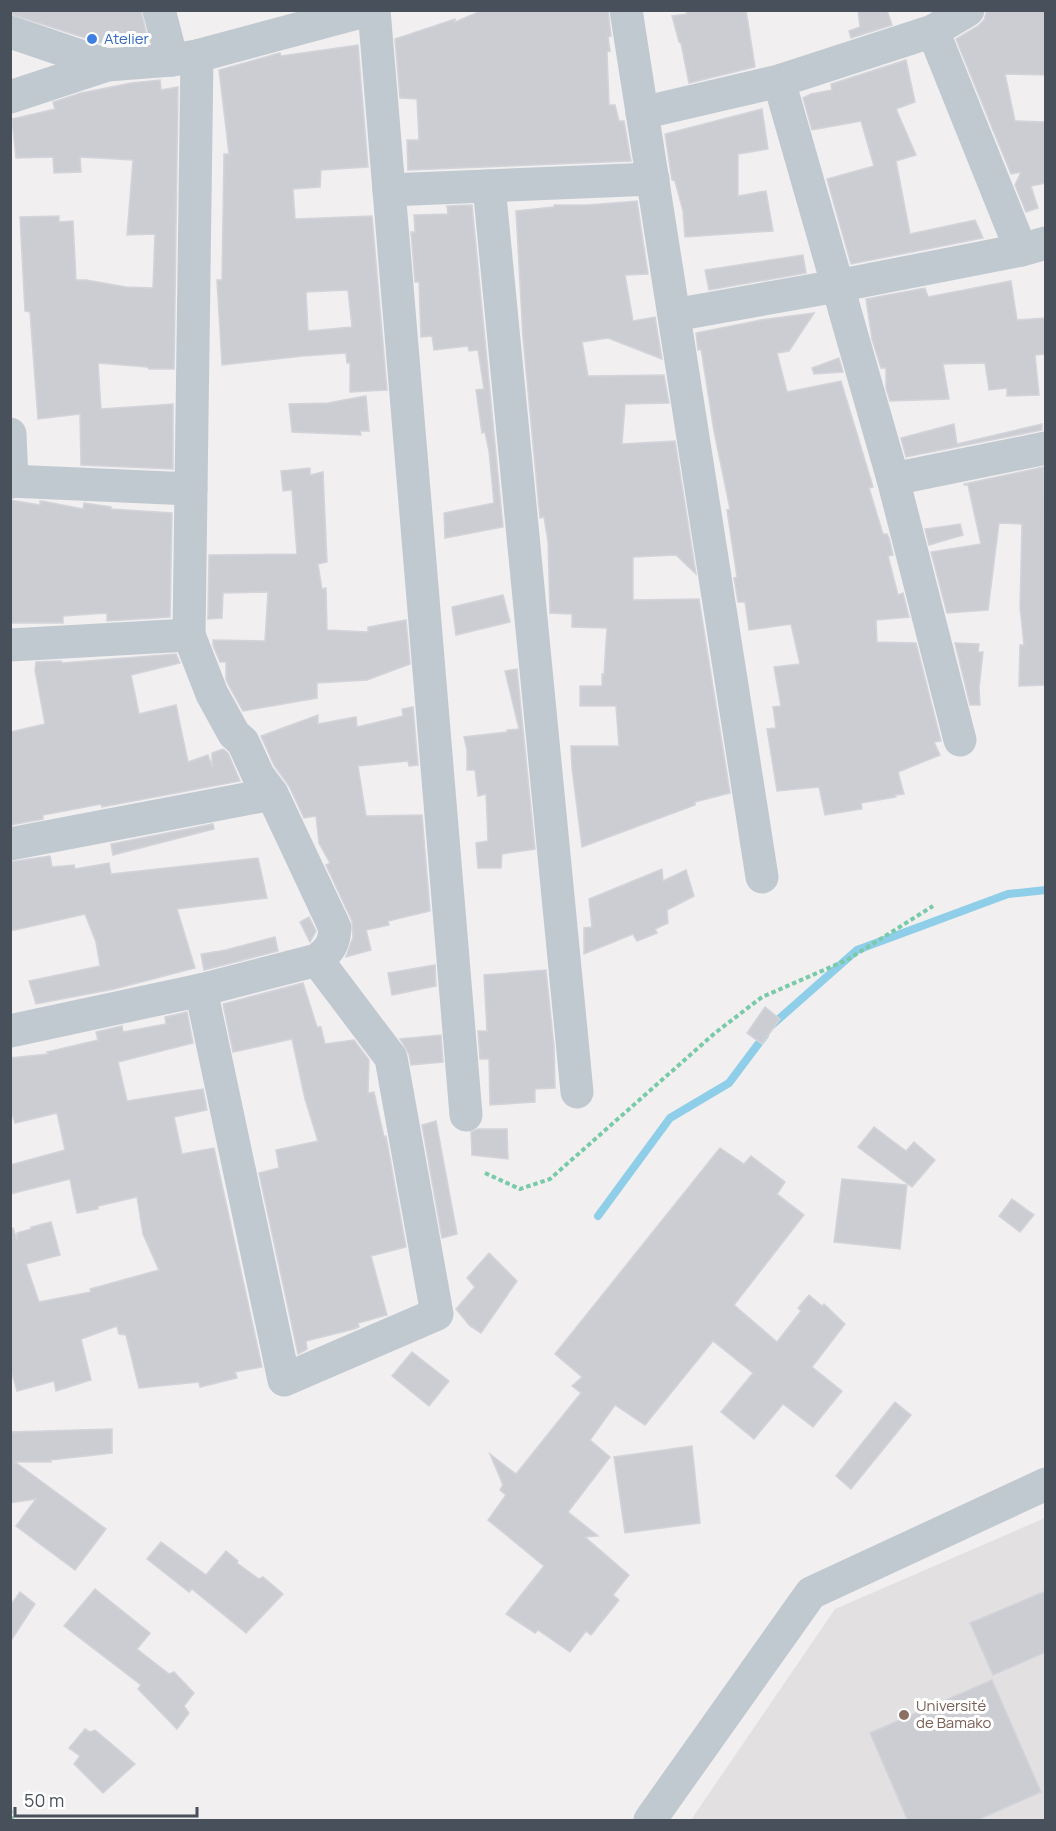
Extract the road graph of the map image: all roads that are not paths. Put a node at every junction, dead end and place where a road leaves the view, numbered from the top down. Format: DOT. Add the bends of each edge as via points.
graph roads {
  1 [pos="159,10"];
  2 [pos="368,10"];
  3 [pos="374,10"];
  4 [pos="626,10"];
  5 [pos="968,10"];
  6 [pos="933,31"];
  7 [pos="10,32"];
  8 [pos="184,58"];
  9 [pos="107,65"];
  10 [pos="779,81"];
  11 [pos="10,97"];
  12 [pos="642,113"];
  13 [pos="652,179"];
  14 [pos="489,186"];
  15 [pos="389,190"];
  16 [pos="1033,246"];
  17 [pos="837,286"];
  18 [pos="674,315"];
  19 [pos="10,434"];
  20 [pos="1046,448"];
  21 [pos="893,479"];
  22 [pos="11,481"];
  23 [pos="191,489"];
  24 [pos="189,635"];
  25 [pos="10,645"];
  26 [pos="960,740"];
  27 [pos="272,794"];
  28 [pos="10,844"];
  29 [pos="762,877"];
  30 [pos="317,960"];
  31 [pos="201,990"];
  32 [pos="10,1031"];
  33 [pos="577,1092"];
  34 [pos="466,1115"];
  35 [pos="1046,1484"];
  36 [pos="650,1821"];
  1 -- 8 [label="street"];
  2 -- 8 [label="street"];
  3 -- 15 [label="street"];
  4 -- 12 [label="street"];
  5 -- 6 [label="street"];
  6 -- 10 [label="street"];
  6 -- 16 [label="street"];
  7 -- 9 [label="street"];
  8 -- 9 [label="street"];
  8 -- 23 [label="street"];
  9 -- 11 [label="street"];
  10 -- 12 [label="street"];
  10 -- 17 [label="street"];
  12 -- 13 [label="street"];
  13 -- 14 [label="street"];
  13 -- 18 [label="street"];
  14 -- 15 [label="street"];
  14 -- 33 [label="street"];
  15 -- 34 [label="street"];
  16 -- 17 [label="street"];
  17 -- 18 [label="street"];
  17 -- 21 [label="street"];
  18 -- 29 [label="street"];
  19 -- 22 [label="street"];
  20 -- 21 [label="street"];
  21 -- 26 [label="street"];
  22 -- 23 [label="street"];
  23 -- 24 [label="street"];
  24 -- 25 [label="street"];
  24 -- 27 [label="street" via="212,694"];
  27 -- 28 [label="street"];
  27 -- 30 [label="street" via="335,928 331,949"];
  30 -- 31 [label="street"];
  30 -- 31 [label="street" via="391,1058 437,1314 284,1380"];
  31 -- 32 [label="street"];
  35 -- 36 [label="street" via="811,1593"];
}
